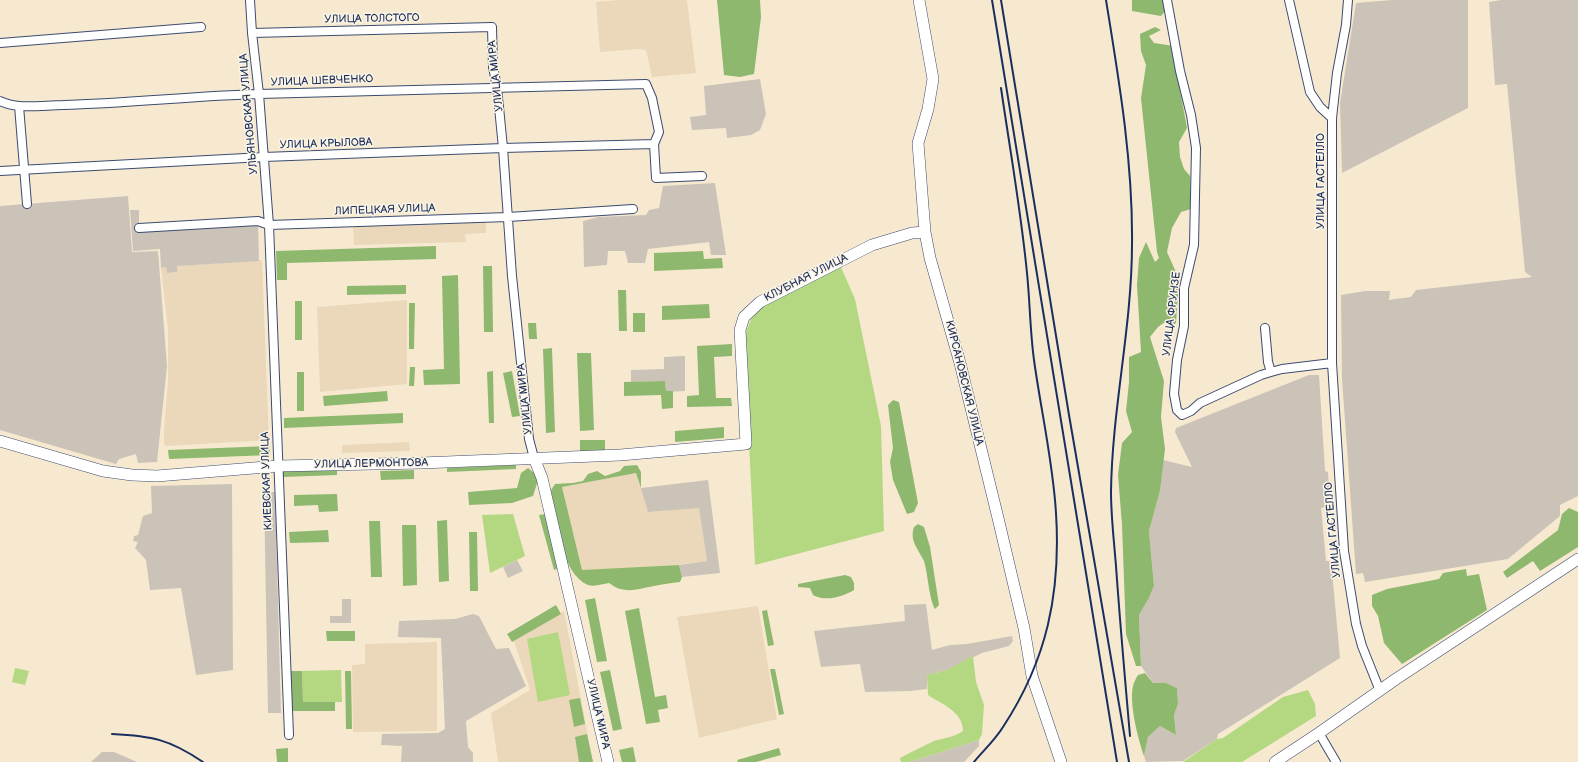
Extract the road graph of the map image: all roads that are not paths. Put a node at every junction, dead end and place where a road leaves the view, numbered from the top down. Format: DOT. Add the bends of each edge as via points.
graph roads {
  1 [pos="250,0"];
  2 [pos="920,0"];
  3 [pos="1167,0"];
  4 [pos="1289,0"];
  5 [pos="1348,0"];
  6 [pos="202,27"];
  7 [pos="492,27"];
  8 [pos="252,33"];
  9 [pos="0,43"];
  10 [pos="497,87"];
  11 [pos="259,94"];
  12 [pos="0,101"];
  13 [pos="19,106"];
  14 [pos="1332,118"];
  15 [pos="654,144"];
  16 [pos="503,148"];
  17 [pos="264,157"];
  18 [pos="23,170"];
  19 [pos="0,171"];
  20 [pos="702,176"];
  21 [pos="27,204"];
  22 [pos="633,209"];
  23 [pos="508,217"];
  24 [pos="268,225"];
  25 [pos="140,228"];
  26 [pos="925,232"];
  27 [pos="1265,328"];
  28 [pos="1332,362"];
  29 [pos="1271,372"];
  30 [pos="0,441"];
  31 [pos="746,444"];
  32 [pos="534,458"];
  33 [pos="278,466"];
  34 [pos="1578,559"];
  35 [pos="1380,691"];
  36 [pos="1319,733"];
  37 [pos="289,735"];
  38 [pos="608,762"];
  39 [pos="1061,762"];
  40 [pos="1275,762"];
  41 [pos="1336,762"];
  1 -- 8 [label="street, УЛЬЯНОВСКАЯ УЛИЦА"];
  2 -- 26 [label="street, КИРСАНОВСКАЯ УЛИЦА" via="933,79 918,143"];
  3 -- 29 [label="street, УЛИЦА ФРУНЗЕ" via="1196,148 1194,245 1184,288 1184,326 1174,394 1177,410 1182,415 1191,412 1200,403"];
  4 -- 14 [label="street" via="1310,92 1320,107"];
  5 -- 14 [label="street, УЛИЦА ГАСТЕЛЛО"];
  6 -- 9 [label="street"];
  7 -- 8 [label="street, УЛИЦА ТОЛСТОГО"];
  7 -- 10 [label="street, УЛИЦА МИРА"];
  8 -- 11 [label="street, УЛЬЯНОВСКАЯ УЛИЦА"];
  10 -- 11 [label="street, УЛИЦА ШЕВЧЕНКО"];
  10 -- 15 [label="street, УЛИЦА ШЕВЧЕНКО" via="646,84 652,98 659,132"];
  10 -- 16 [label="street, УЛИЦА МИРА"];
  11 -- 13 [label="street, УЛИЦА ШЕВЧЕНКО"];
  11 -- 17 [label="street, УЛЬЯНОВСКАЯ УЛИЦА"];
  12 -- 13 [label="street, УЛИЦА ШЕВЧЕНКО"];
  13 -- 18 [label="street"];
  14 -- 28 [label="street, УЛИЦА ГАСТЕЛЛО"];
  15 -- 16 [label="street, УЛИЦА КРЫЛОВА"];
  15 -- 20 [label="street" via="656,178"];
  16 -- 17 [label="street, УЛИЦА КРЫЛОВА"];
  16 -- 23 [label="street, УЛИЦА МИРА"];
  17 -- 18 [label="street, УЛИЦА КРЫЛОВА"];
  17 -- 24 [label="street, УЛЬЯНОВСКАЯ УЛИЦА"];
  18 -- 19 [label="street, УЛИЦА КРЫЛОВА"];
  18 -- 21 [label="street"];
  22 -- 23 [label="street, ЛИПЕЦКАЯ УЛИЦА"];
  23 -- 24 [label="street, ЛИПЕЦКАЯ УЛИЦА"];
  23 -- 32 [label="street, УЛИЦА МИРА" via="528,432"];
  24 -- 25 [label="street, ЛИПЕЦКАЯ УЛИЦА" via="258,221"];
  24 -- 33 [label="street, КИЕВСКАЯ УЛИЦА"];
  26 -- 31 [label="street, КЛУБНАЯ УЛИЦА" via="872,244 760,302 744,317 740,330"];
  26 -- 39 [label="street, КИРСАНОВСКАЯ УЛИЦА" via="998,518 1024,628 1032,676"];
  27 -- 29 [label="street"];
  28 -- 29 [label="street"];
  28 -- 35 [label="street, УЛИЦА ГАСТЕЛЛО" via="1345,558 1356,624"];
  30 -- 33 [label="street, УЛИЦА ЛЕРМОНТОВА" via="85,466 132,476"];
  31 -- 32 [label="street, УЛИЦА ЛЕРМОНТОВА" via="620,455"];
  32 -- 33 [label="street, УЛИЦА ЛЕРМОНТОВА"];
  32 -- 38 [label="street, УЛИЦА МИРА" via="542,478"];
  33 -- 37 [label="street, КИЕВСКАЯ УЛИЦА"];
  34 -- 35 [label="street"];
  35 -- 36 [label="street"];
  36 -- 40 [label="street"];
  36 -- 41 [label="street"];
}
